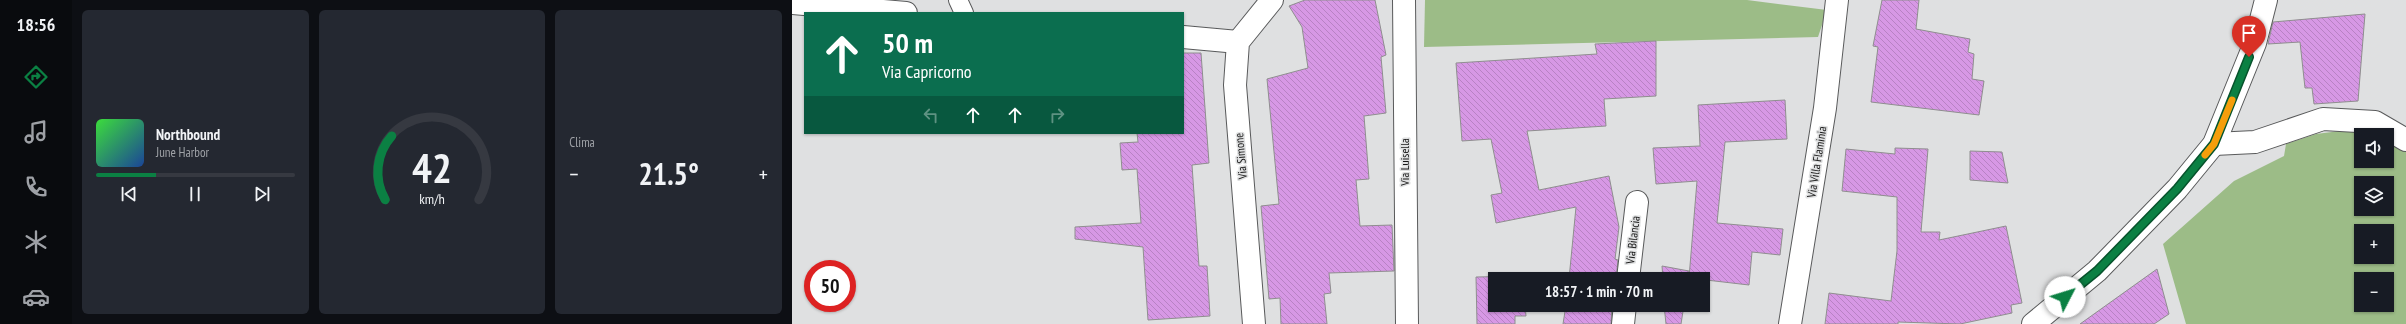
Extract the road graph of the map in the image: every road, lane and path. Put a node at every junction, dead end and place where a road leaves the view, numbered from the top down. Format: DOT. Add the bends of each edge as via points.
graph roads {
  1 [pos="958,0"];
  2 [pos="1272,0"];
  3 [pos="1404,0"];
  4 [pos="1837,0"];
  5 [pos="2266,0"];
  6 [pos="792,3"];
  7 [pos="895,12"];
  8 [pos="964,12"];
  9 [pos="1184,37"];
  10 [pos="1238,42"];
  11 [pos="2406,140"];
  12 [pos="2214,144"];
  13 [pos="1637,202"];
  14 [pos="1629,272"];
  15 [pos="1624,312"];
  16 [pos="1254,324"];
  17 [pos="1407,324"];
  18 [pos="1623,324"];
  19 [pos="1790,324"];
  20 [pos="2033,324"];
  1 -- 8 [label="lane"];
  2 -- 10 [label="street"];
  3 -- 17 [label="street, Via Luisella"];
  4 -- 19 [label="street, Via Villa Flaminia" via="1825,108"];
  5 -- 12 [label="street" via="2255,43"];
  6 -- 7 [label="street"];
  9 -- 10 [label="street"];
  10 -- 16 [label="street, Via Simone" via="1235,85"];
  11 -- 12 [label="street" via="2374,122 2323,119 2255,142"];
  12 -- 20 [label="street" via="2177,189 2097,271"];
  13 -- 14 [label="street, Via Bilancia"];
  15 -- 18 [label="street"];
}
